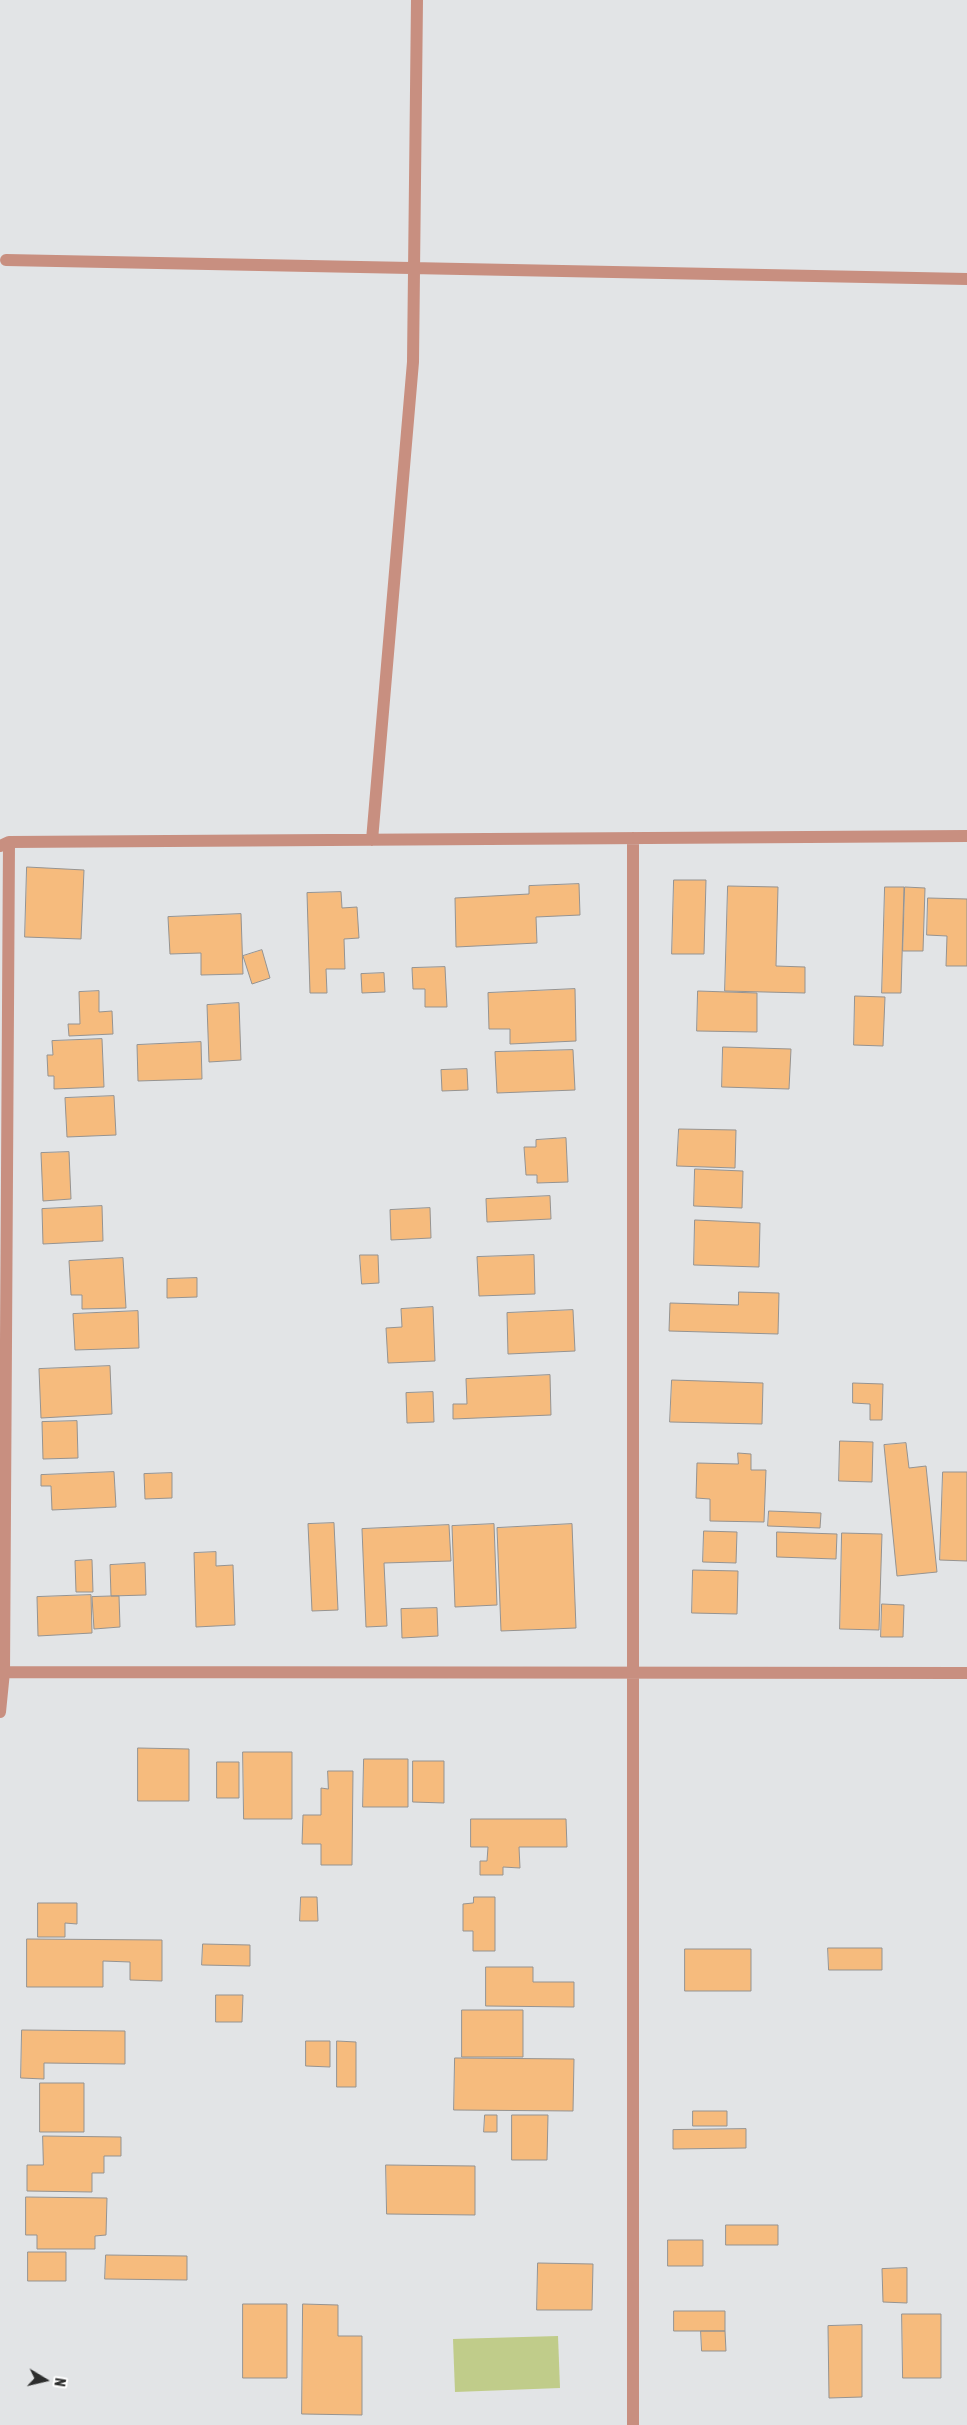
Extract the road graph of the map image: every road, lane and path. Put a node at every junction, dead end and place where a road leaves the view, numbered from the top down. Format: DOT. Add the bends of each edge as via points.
graph roads {
  1 [pos="417,0"];
  2 [pos="6,260"];
  3 [pos="414,268"];
  4 [pos="967,280"];
  5 [pos="967,836"];
  6 [pos="633,838"];
  7 [pos="372,840"];
  8 [pos="4,844"];
  9 [pos="4,1672"];
  10 [pos="967,1673"];
  11 [pos="633,1674"];
  12 [pos="0,1712"];
  13 [pos="633,2425"];
  1 -- 3 [label="street"];
  2 -- 3 [label="street"];
  3 -- 4 [label="street"];
  3 -- 7 [label="street" via="413,362"];
  5 -- 6 [label="street"];
  6 -- 7 [label="street"];
  6 -- 11 [label="street"];
  7 -- 8 [label="street"];
  8 -- 9 [label="street"];
  9 -- 11 [label="street"];
  9 -- 12 [label="street"];
  10 -- 11 [label="street"];
  11 -- 13 [label="street"];
}
